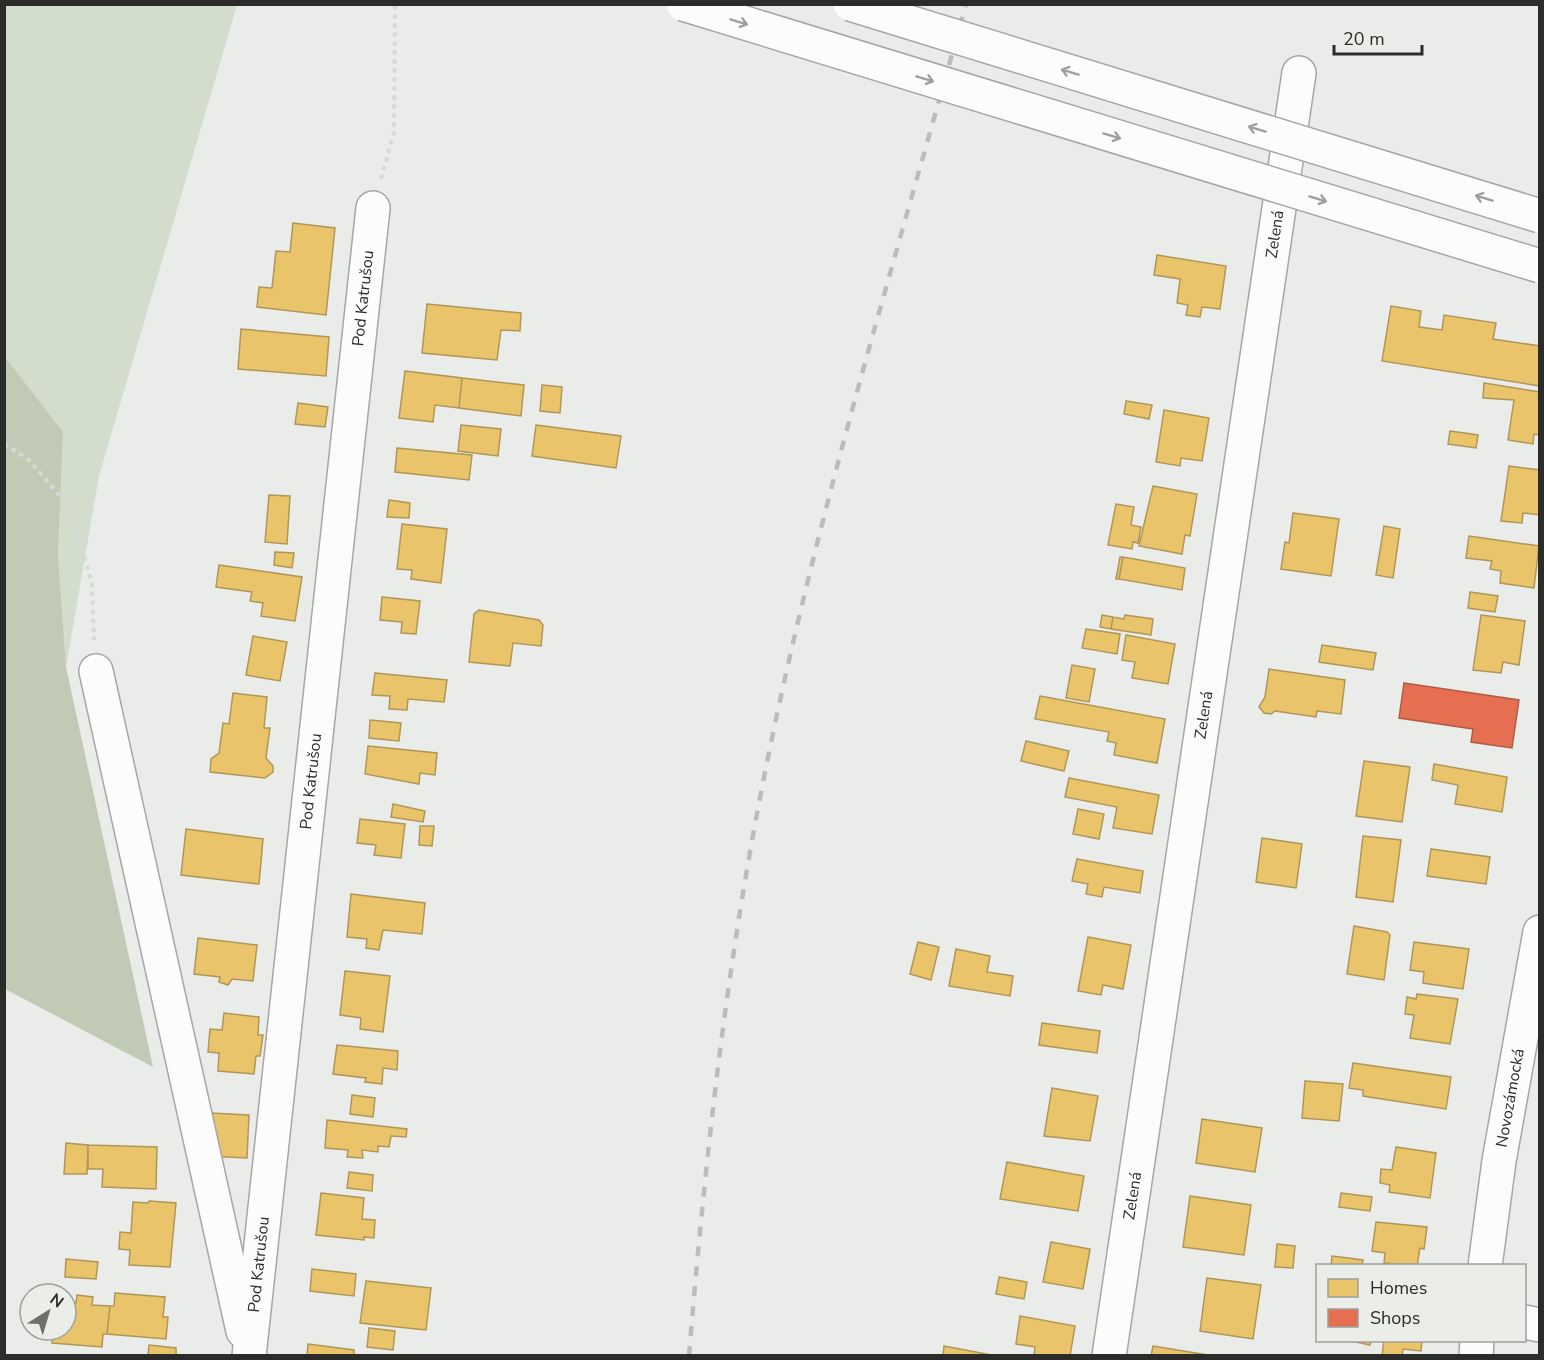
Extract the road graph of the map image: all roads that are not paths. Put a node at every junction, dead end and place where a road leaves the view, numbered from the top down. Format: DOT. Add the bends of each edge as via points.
graph roads {
  1 [pos="683,4"];
  2 [pos="850,4"];
  3 [pos="1299,74"];
  4 [pos="373,208"];
  5 [pos="1539,216"];
  6 [pos="1539,266"];
  7 [pos="96,671"];
  8 [pos="1539,932"];
  9 [pos="1532,1011"];
  10 [pos="1485,1264"];
  11 [pos="248,1356"];
  12 [pos="1109,1356"];
  1 -- 6 [label="main road, one-way, bridge"];
  5 -- 2 [label="main road, one-way, bridge"];
  3 -- 12 [label="main road, Zelená"];
  4 -- 11 [label="main road, Pod Katrušou"];
  7 -- 11 [label="main road"];
  8 -- 9 [label="main road, Novozámocká"];
  9 -- 10 [label="main road, Novozámocká"];
}
